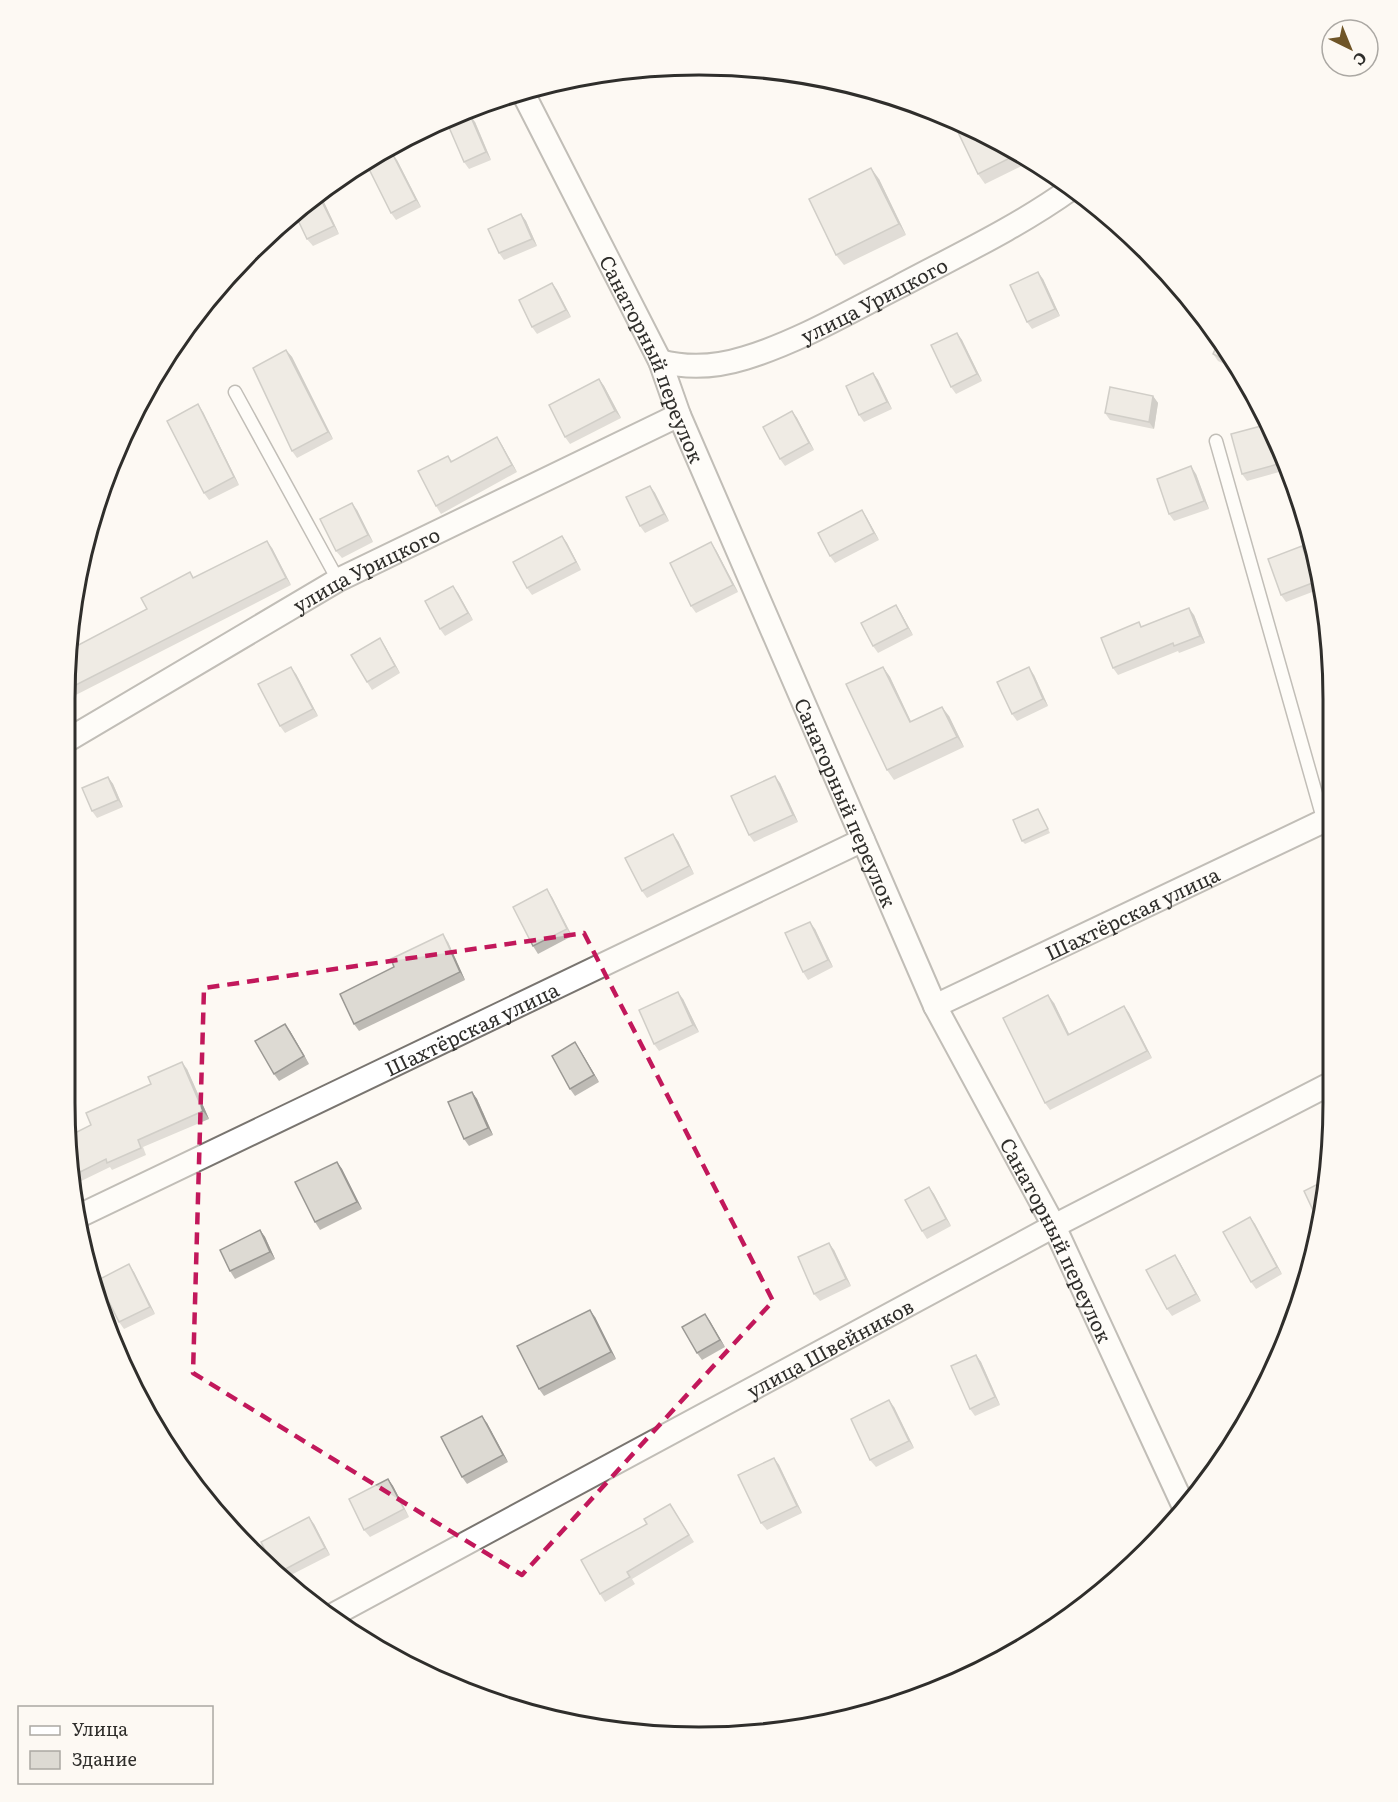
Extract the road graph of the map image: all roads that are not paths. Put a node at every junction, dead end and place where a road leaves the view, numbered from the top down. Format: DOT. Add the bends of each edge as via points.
graph roads {
  1 [pos="526,99"];
  2 [pos="1065,194"];
  3 [pos="660,361"];
  4 [pos="235,392"];
  5 [pos="679,415"];
  6 [pos="1216,441"];
  7 [pos="338,580"];
  8 [pos="75,736"];
  9 [pos="1323,811"];
  10 [pos="1323,822"];
  11 [pos="863,840"];
  12 [pos="935,1006"];
  13 [pos="1323,1088"];
  14 [pos="85,1214"];
  15 [pos="1054,1226"];
  16 [pos="1180,1499"];
  17 [pos="338,1612"];
  1 -- 3 [label="street, Санаторный переулок"];
  2 -- 3 [label="street, улица Урицкого" via="966,251 787,342 745,358 706,366 682,367"];
  3 -- 5 [label="street, Санаторный переулок"];
  4 -- 7 [label="lane"];
  5 -- 7 [label="street, улица Урицкого"];
  5 -- 11 [label="street, Санаторный переулок"];
  6 -- 9 [label="lane"];
  7 -- 8 [label="street, улица Урицкого"];
  10 -- 12 [label="street, Шахтёрская улица"];
  11 -- 12 [label="street, Санаторный переулок"];
  11 -- 14 [label="street, Шахтёрская улица"];
  12 -- 15 [label="street, Санаторный переулок"];
  13 -- 15 [label="street, улица Швейников"];
  15 -- 16 [label="street, Санаторный переулок"];
  15 -- 17 [label="street, улица Швейников"];
}
